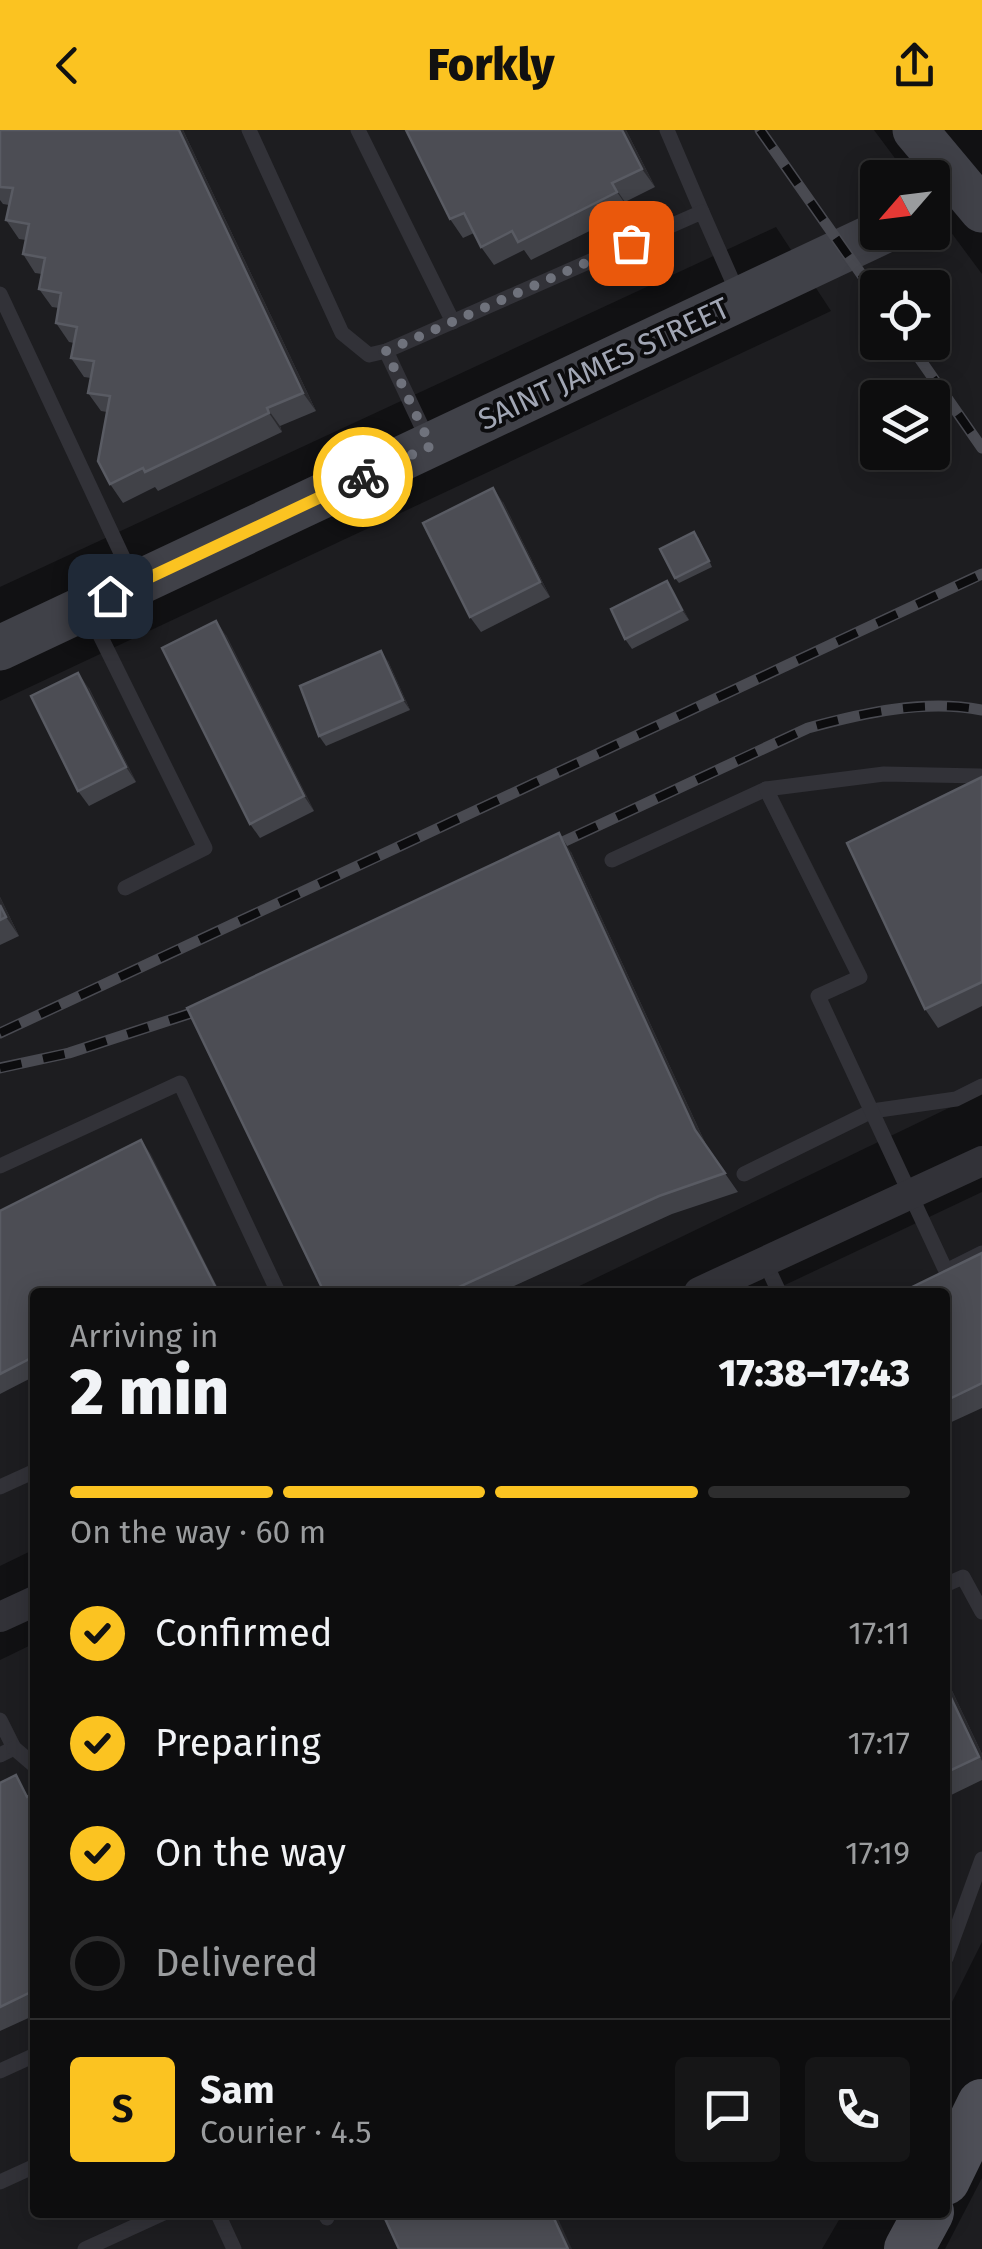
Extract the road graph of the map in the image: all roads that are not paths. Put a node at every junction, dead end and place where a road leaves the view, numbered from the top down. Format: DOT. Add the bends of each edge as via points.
graph roads {
  1 [pos="249,130"];
  2 [pos="358,130"];
  3 [pos="667,130"];
  4 [pos="915,130"];
  5 [pos="966,199"];
  6 [pos="702,212"];
  7 [pos="860,243"];
  8 [pos="0,294"];
  9 [pos="740,300"];
  10 [pos="453,322"];
  11 [pos="386,351"];
  12 [pos="431,446"];
  13 [pos="135,584"];
  14 [pos="86,608"];
  15 [pos="0,648"];
  16 [pos="980,776"];
  17 [pos="766,789"];
  18 [pos="612,860"];
  19 [pos="126,888"];
  20 [pos="982,1086"];
  21 [pos="872,1111"];
  22 [pos="982,1161"];
  23 [pos="0,1166"];
  24 [pos="744,1174"];
  25 [pos="912,1194"];
  26 [pos="982,1253"];
  27 [pos="765,1262"];
  28 [pos="276,1288"];
  29 [pos="712,1288"];
  30 [pos="777,1288"];
  31 [pos="30,1473"];
  32 [pos="0,1488"];
  33 [pos="950,1583"];
  34 [pos="30,1602"];
  35 [pos="982,1612"];
  36 [pos="0,1617"];
  37 [pos="0,1720"];
  38 [pos="7,1752"];
  39 [pos="30,1764"];
  40 [pos="982,1859"];
  41 [pos="950,1947"];
  42 [pos="30,2057"];
  43 [pos="0,2071"];
  44 [pos="982,2104"];
  45 [pos="30,2168"];
  46 [pos="950,2170"];
  47 [pos="0,2182"];
  48 [pos="153,2218"];
  49 [pos="219,2218"];
  50 [pos="926,2218"];
  51 [pos="85,2249"];
  52 [pos="234,2249"];
  53 [pos="909,2249"];
  1 -- 11 [label="lane" via="342,333 369,355"];
  2 -- 10 [label="lane"];
  3 -- 6 [label="lane"];
  4 -- 5 [label="main road"];
  6 -- 9 [label="lane"];
  6 -- 10 [label="lane"];
  7 -- 9 [label="main road, SAINT JAMES STREET"];
  8 -- 13 [label="lane"];
  9 -- 12 [label="main road, SAINT JAMES STREET"];
  10 -- 11 [label="lane"];
  11 -- 12 [label="lane"];
  12 -- 13 [label="main road, SAINT JAMES STREET"];
  13 -- 14 [label="main road, SAINT JAMES STREET"];
  14 -- 15 [label="main road, SAINT JAMES STREET"];
  14 -- 19 [label="lane" via="204,848"];
  16 -- 17 [label="lane" via="884,774"];
  17 -- 18 [label="lane"];
  17 -- 21 [label="lane" via="860,977 818,996"];
  20 -- 21 [label="lane" via="956,1099"];
  21 -- 24 [label="lane"];
  21 -- 25 [label="lane"];
  22 -- 25 [label="street"];
  23 -- 28 [label="lane" via="180,1082"];
  25 -- 26 [label="lane" via="939,1274"];
  25 -- 27 [label="street"];
  27 -- 29 [label="street"];
  27 -- 30 [label="lane"];
  31 -- 32 [label="lane"];
  33 -- 35 [label="lane" via="964,1577"];
  34 -- 36 [label="street"];
  37 -- 38 [label="lane"];
  38 -- 39 [label="lane"];
  40 -- 41 [label="lane"];
  42 -- 43 [label="lane"];
  44 -- 46 [label="main road"];
  45 -- 47 [label="lane"];
  48 -- 51 [label="lane"];
  49 -- 52 [label="lane"];
  50 -- 53 [label="main road"];
}
